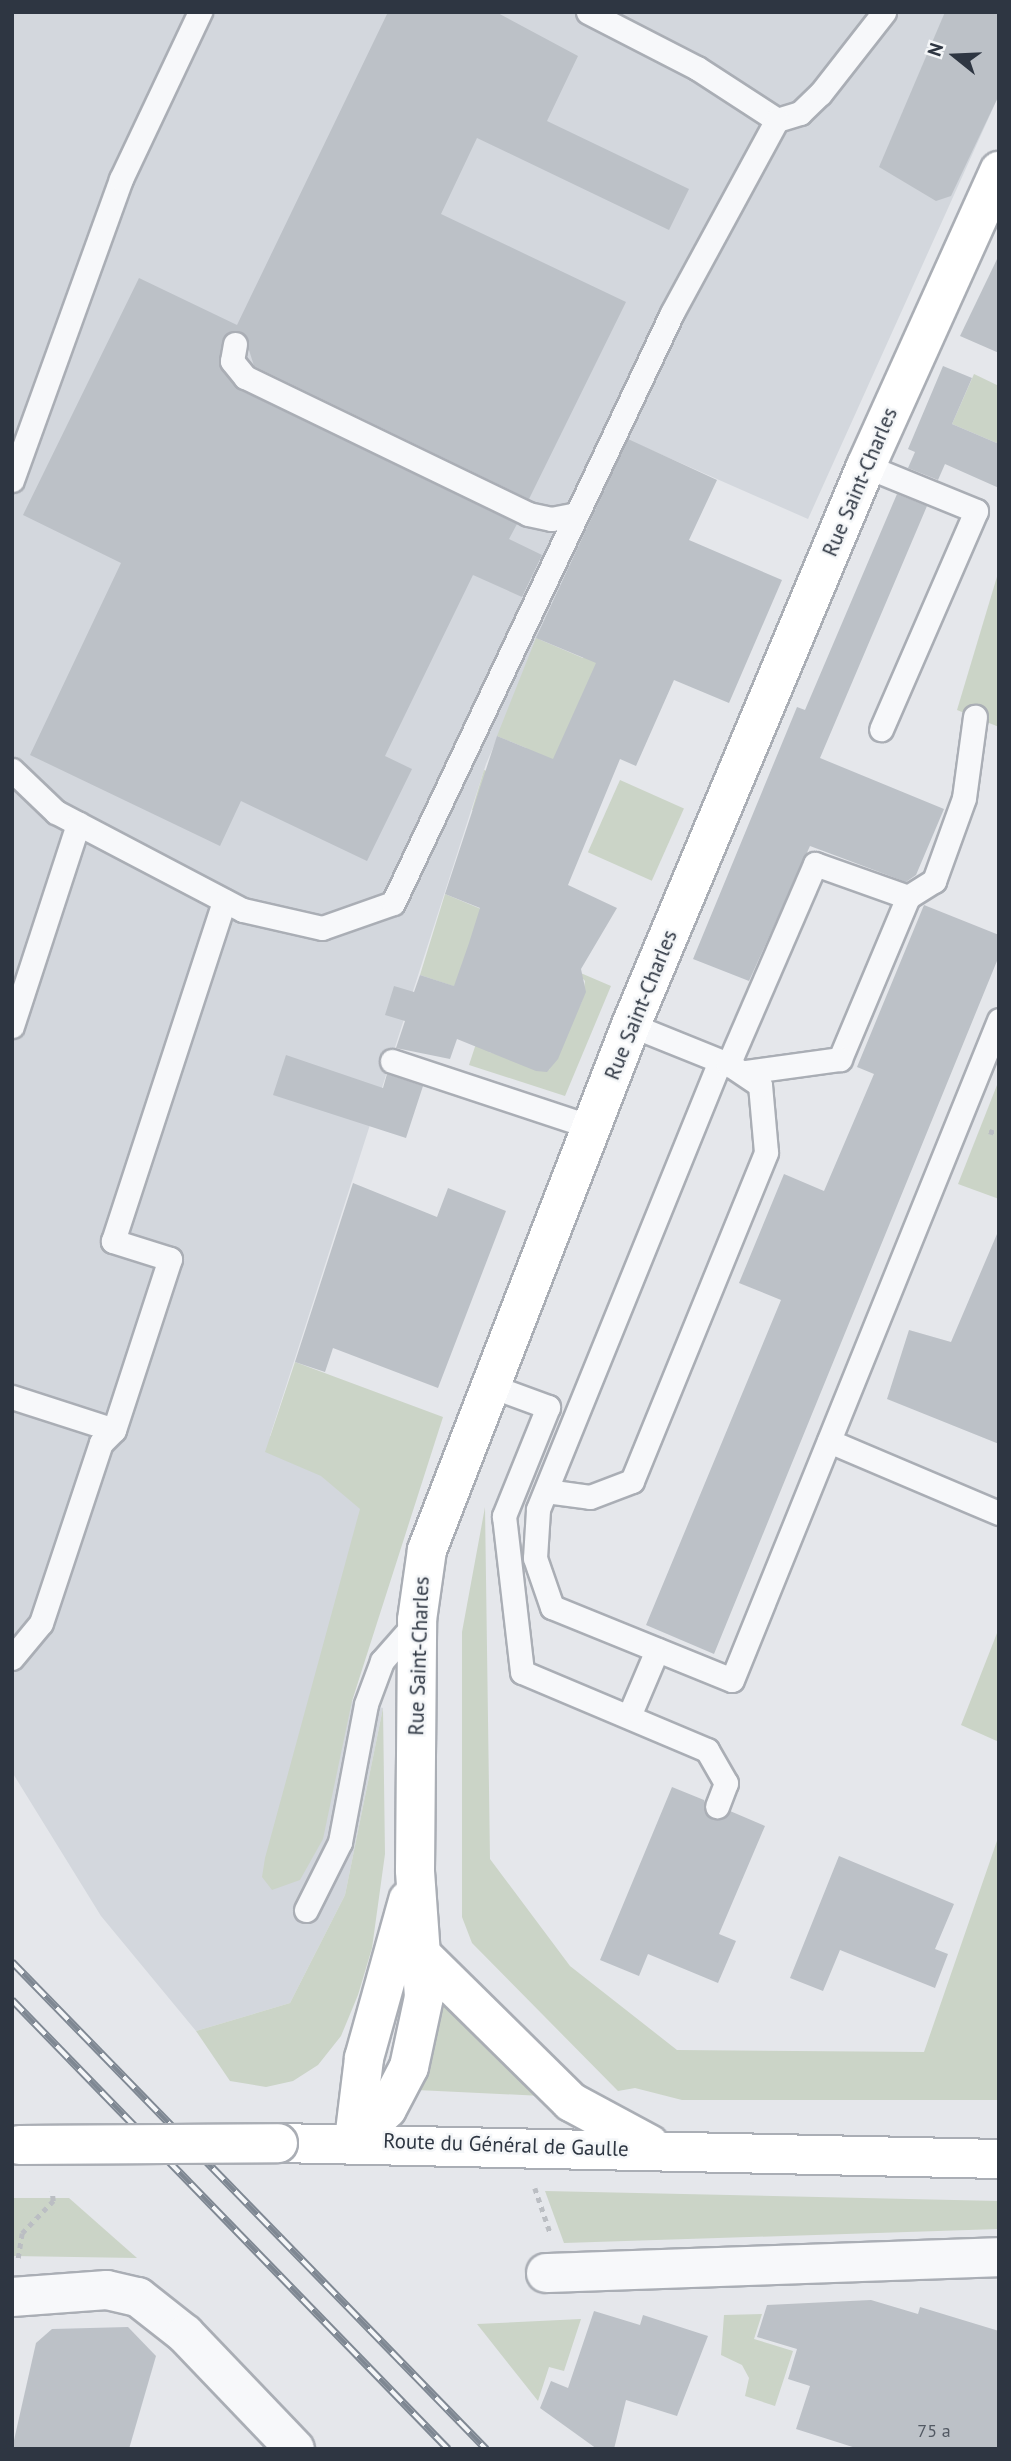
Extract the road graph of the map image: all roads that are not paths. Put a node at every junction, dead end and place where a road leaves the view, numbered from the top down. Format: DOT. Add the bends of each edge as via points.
graph roads {
  1 [pos="200,12"];
  2 [pos="588,12"];
  3 [pos="884,12"];
  4 [pos="777,120"];
  5 [pos="999,171"];
  6 [pos="235,344"];
  7 [pos="866,466"];
  8 [pos="12,480"];
  9 [pos="576,514"];
  10 [pos="975,716"];
  11 [pos="881,729"];
  12 [pos="12,770"];
  13 [pos="78,824"];
  14 [pos="908,897"];
  15 [pos="225,901"];
  16 [pos="999,1020"];
  17 [pos="631,1025"];
  18 [pos="12,1026"];
  19 [pos="392,1061"];
  20 [pos="731,1066"];
  21 [pos="591,1127"];
  22 [pos="491,1386"];
  23 [pos="12,1397"];
  24 [pos="114,1430"];
  25 [pos="828,1441"];
  26 [pos="546,1491"];
  27 [pos="999,1513"];
  28 [pos="417,1620"];
  29 [pos="657,1650"];
  30 [pos="12,1658"];
  31 [pos="629,1716"];
  32 [pos="716,1806"];
  33 [pos="415,1870"];
  34 [pos="306,1910"];
  35 [pos="425,1958"];
  36 [pos="354,2140"];
  37 [pos="16,2145"];
  38 [pos="668,2150"];
  39 [pos="999,2159"];
  40 [pos="999,2257"];
  41 [pos="555,2273"];
  42 [pos="13,2286"];
  43 [pos="295,2449"];
  1 -- 8 [label="lane" via="121,179"];
  2 -- 4 [label="lane" via="697,68"];
  3 -- 4 [label="lane" via="820,94 800,113"];
  4 -- 9 [label="lane" via="672,313"];
  5 -- 7 [label="street, Rue Saint-Charles"];
  6 -- 9 [label="lane" via="232,361 245,377 528,514 551,519"];
  7 -- 11 [label="lane" via="976,511"];
  7 -- 17 [label="street, Rue Saint-Charles"];
  9 -- 15 [label="lane" via="393,903 323,928"];
  10 -- 14 [label="lane" via="964,797 934,880"];
  12 -- 13 [label="lane"];
  13 -- 15 [label="lane"];
  13 -- 18 [label="lane"];
  14 -- 20 [label="lane" via="840,1059"];
  14 -- 20 [label="lane" via="815,864"];
  15 -- 24 [label="lane" via="113,1241 170,1259"];
  16 -- 25 [label="lane"];
  17 -- 20 [label="lane"];
  17 -- 21 [label="street, Rue Saint-Charles"];
  19 -- 21 [label="lane"];
  20 -- 26 [label="lane"];
  20 -- 26 [label="lane" via="760,1085 766,1152 632,1481 590,1497"];
  21 -- 22 [label="street, Rue Saint-Charles"];
  22 -- 28 [label="street, Rue Saint-Charles" via="427,1550"];
  22 -- 31 [label="lane" via="548,1407 504,1516 522,1672"];
  23 -- 24 [label="lane"];
  24 -- 30 [label="lane" via="101,1443 41,1623"];
  25 -- 27 [label="lane"];
  25 -- 29 [label="lane" via="732,1680"];
  26 -- 29 [label="lane" via="535,1558 552,1607"];
  28 -- 33 [label="street, Rue Saint-Charles"];
  28 -- 34 [label="lane" via="382,1661 366,1704 340,1842"];
  29 -- 31 [label="lane"];
  31 -- 32 [label="lane" via="707,1750 726,1783"];
  33 -- 35 [label="street, Rue Saint-Charles"];
  33 -- 36 [label="street, Rue Saint-Charles" via="364,2058"];
  35 -- 36 [label="street, Rue Saint-Charles" via="423,2008 409,2067 387,2109"];
  35 -- 38 [label="street" via="571,2102 629,2137"];
  36 -- 37 [label="street, Route du Général de Gaulle, bridge"];
  36 -- 38 [label="street, Route du Général de Gaulle"];
  38 -- 39 [label="street, Route du Général de Gaulle"];
  40 -- 41 [label="street"];
  42 -- 43 [label="street" via="107,2290 138,2297 185,2333"];
}
